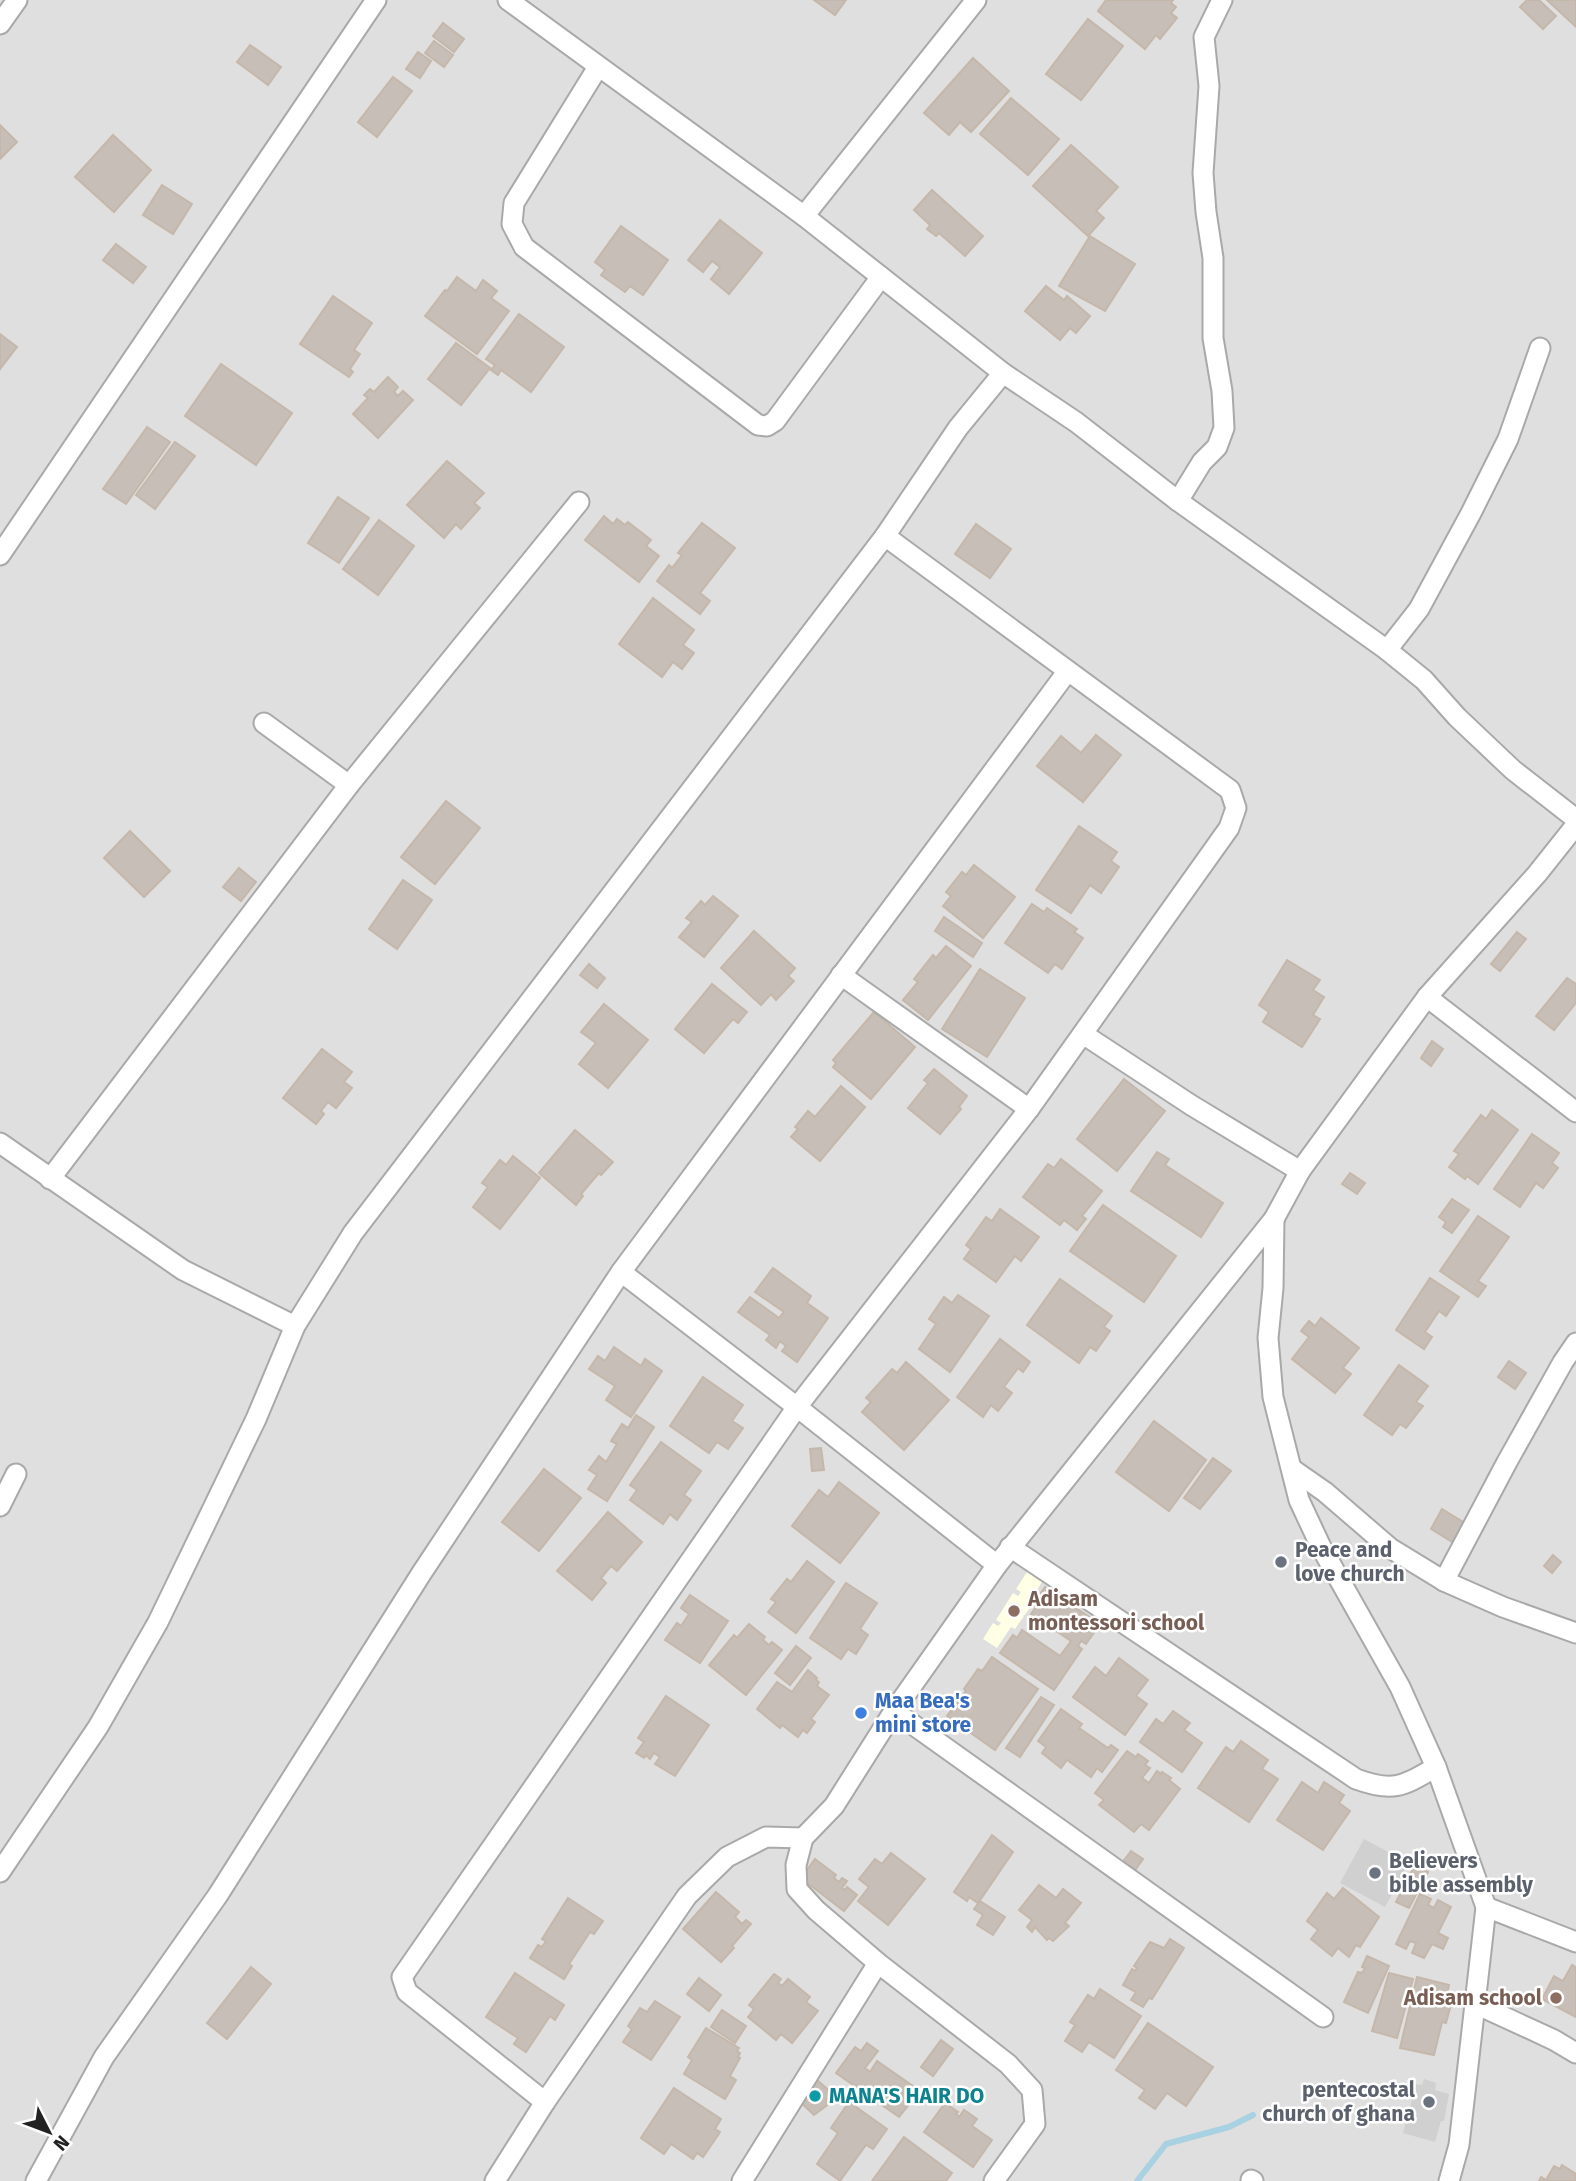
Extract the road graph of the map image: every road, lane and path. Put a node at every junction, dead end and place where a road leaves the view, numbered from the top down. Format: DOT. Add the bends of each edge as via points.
graph roads {
  1 [pos="18,0"];
  2 [pos="376,0"];
  3 [pos="508,0"];
  4 [pos="976,0"];
  5 [pos="1222,0"];
  6 [pos="0,24"];
  7 [pos="598,67"];
  8 [pos="804,216"];
  9 [pos="881,277"];
  10 [pos="1541,348"];
  11 [pos="1003,373"];
  12 [pos="1178,501"];
  13 [pos="579,502"];
  14 [pos="885,536"];
  15 [pos="0,555"];
  16 [pos="1387,650"];
  17 [pos="1067,672"];
  18 [pos="264,723"];
  19 [pos="349,785"];
  20 [pos="1576,819"];
  21 [pos="1576,825"];
  22 [pos="841,975"];
  23 [pos="1427,997"];
  24 [pos="1083,1034"];
  25 [pos="1029,1108"];
  26 [pos="1576,1112"];
  27 [pos="0,1143"];
  28 [pos="1300,1171"];
  29 [pos="50,1178"];
  30 [pos="1274,1219"];
  31 [pos="621,1272"];
  32 [pos="295,1326"];
  33 [pos="1576,1343"];
  34 [pos="797,1406"];
  35 [pos="1292,1469"];
  36 [pos="16,1474"];
  37 [pos="0,1506"];
  38 [pos="1010,1546"];
  39 [pos="997,1565"];
  40 [pos="1444,1581"];
  41 [pos="1576,1633"];
  42 [pos="894,1711"];
  43 [pos="1436,1767"];
  44 [pos="803,1838"];
  45 [pos="0,1872"];
  46 [pos="1486,1907"];
  47 [pos="1576,1942"];
  48 [pos="878,1963"];
  49 [pos="1476,2004"];
  50 [pos="1323,2017"];
  51 [pos="1576,2053"];
  52 [pos="545,2102"];
  53 [pos="36,2181"];
  54 [pos="495,2181"];
  55 [pos="742,2181"];
  56 [pos="994,2181"];
  57 [pos="1449,2181"];
  1 -- 6 [label="street"];
  2 -- 15 [label="street"];
  3 -- 7 [label="street"];
  4 -- 8 [label="street"];
  5 -- 12 [label="street" via="1204,37 1209,86 1203,173 1213,258 1213,338 1224,428 1217,447"];
  7 -- 8 [label="street"];
  7 -- 9 [label="street" via="514,203 512,224 533,255 758,425 775,421"];
  8 -- 9 [label="street"];
  9 -- 11 [label="street"];
  10 -- 16 [label="street" via="1508,439 1471,513 1419,609"];
  11 -- 12 [label="street" via="1076,422"];
  11 -- 14 [label="street" via="958,428"];
  12 -- 16 [label="street"];
  13 -- 19 [label="street"];
  14 -- 17 [label="street"];
  14 -- 32 [label="street" via="354,1233"];
  16 -- 20 [label="street" via="1424,680 1513,770"];
  17 -- 22 [label="street"];
  17 -- 24 [label="street" via="1230,790 1236,808 1230,828"];
  18 -- 19 [label="street"];
  19 -- 29 [label="street"];
  21 -- 23 [label="street"];
  22 -- 25 [label="street"];
  22 -- 31 [label="street"];
  23 -- 26 [label="street"];
  23 -- 28 [label="street"];
  24 -- 25 [label="street"];
  24 -- 28 [label="street"];
  25 -- 34 [label="street"];
  27 -- 29 [label="street"];
  28 -- 30 [label="street"];
  29 -- 32 [label="street" via="183,1270"];
  30 -- 35 [label="street" via="1269,1350 1273,1398"];
  30 -- 38 [label="street"];
  31 -- 34 [label="street"];
  31 -- 53 [label="street" via="421,1574 218,1895 104,2057"];
  32 -- 45 [label="street" via="159,1622 98,1727"];
  33 -- 40 [label="street"];
  34 -- 39 [label="street"];
  34 -- 52 [label="street" via="402,1977 407,1992"];
  35 -- 40 [label="street" via="1390,1548"];
  35 -- 43 [label="street" via="1299,1500 1400,1687"];
  36 -- 37 [label="street"];
  38 -- 39 [label="street"];
  38 -- 43 [label="street" via="1356,1779 1380,1788 1408,1783"];
  39 -- 42 [label="street"];
  40 -- 41 [label="street"];
  42 -- 44 [label="street" via="834,1806"];
  42 -- 50 [label="street"];
  43 -- 46 [label="street"];
  44 -- 48 [label="street" via="796,1865 797,1889"];
  44 -- 52 [label="street" via="766,1837 727,1857 687,1896"];
  46 -- 47 [label="street"];
  46 -- 49 [label="street"];
  48 -- 55 [label="street"];
  48 -- 56 [label="street" via="1008,2064 1032,2090 1035,2124"];
  49 -- 51 [label="street"];
  49 -- 57 [label="street" via="1459,2145"];
  52 -- 54 [label="street"];
}
